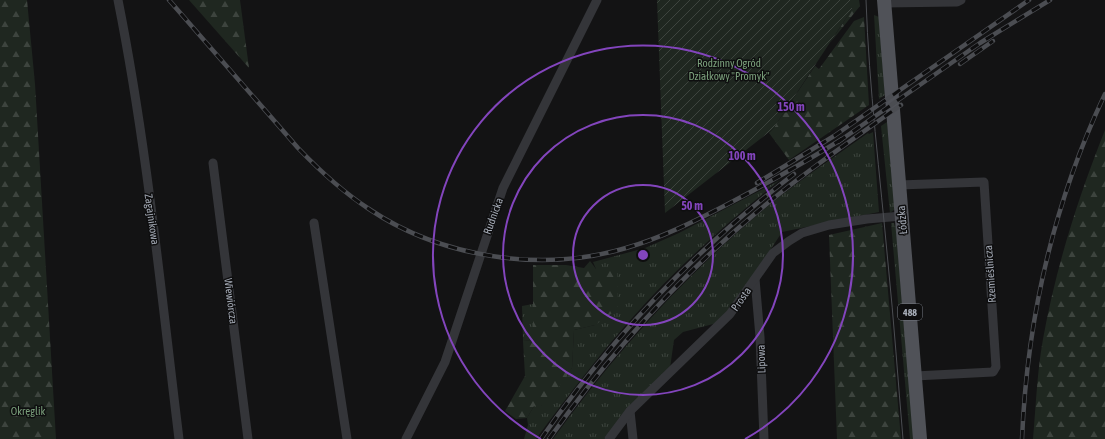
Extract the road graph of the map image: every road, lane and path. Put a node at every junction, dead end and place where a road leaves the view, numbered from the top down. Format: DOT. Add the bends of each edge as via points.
graph roads {
  1 [pos="118,0"];
  2 [pos="597,0"];
  3 [pos="960,0"];
  4 [pos="884,2"];
  5 [pos="213,164"];
  6 [pos="899,185"];
  7 [pos="902,216"];
  8 [pos="314,223"];
  9 [pos="755,279"];
  10 [pos="915,376"];
  11 [pos="630,412"];
  12 [pos="179,439"];
  13 [pos="248,439"];
  14 [pos="347,439"];
  15 [pos="406,439"];
  16 [pos="609,439"];
  17 [pos="633,439"];
  18 [pos="764,439"];
  19 [pos="920,439"];
  1 -- 12 [label="street, Zagajnikowa" via="127,45 155,239"];
  2 -- 15 [label="street, Rudnicka" via="506,182 445,362"];
  3 -- 4 [label="street"];
  4 -- 6 [label="main road, Łódzka / 488"];
  5 -- 13 [label="street, Wiewiórcza"];
  6 -- 7 [label="main road, Łódzka / 488"];
  6 -- 10 [label="street, Rzemieślnicza" via="984,182 996,367 993,372"];
  7 -- 9 [label="street, Prosta" via="852,222 802,233 773,253"];
  7 -- 10 [label="main road, Łódzka / 488"];
  8 -- 14 [label="street"];
  9 -- 11 [label="street, Prosta" via="730,314"];
  9 -- 18 [label="street, Lipowa"];
  10 -- 19 [label="main road, Łódzka / 488"];
  11 -- 16 [label="street, Prosta"];
  11 -- 17 [label="street"];
}
